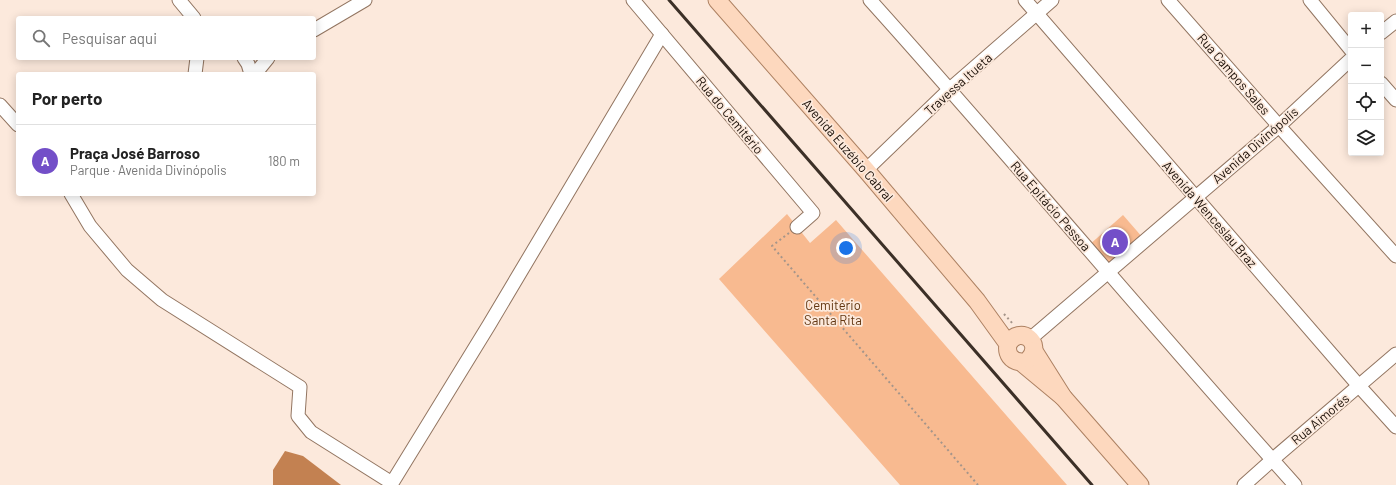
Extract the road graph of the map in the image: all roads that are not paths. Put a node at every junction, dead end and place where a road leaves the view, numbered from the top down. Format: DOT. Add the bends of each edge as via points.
graph roads {
  1 [pos="179,0"];
  2 [pos="360,0"];
  3 [pos="365,0"];
  4 [pos="633,0"];
  5 [pos="716,0"];
  6 [pos="870,0"];
  7 [pos="1025,0"];
  8 [pos="1052,0"];
  9 [pos="1168,0"];
  10 [pos="1310,0"];
  11 [pos="349,9"];
  12 [pos="1037,13"];
  13 [pos="191,16"];
  14 [pos="1396,21"];
  15 [pos="316,29"];
  16 [pos="1384,31"];
  17 [pos="662,34"];
  18 [pos="1349,48"];
  19 [pos="245,60"];
  20 [pos="261,60"];
  21 [pos="1348,62"];
  22 [pos="250,72"];
  23 [pos="256,72"];
  24 [pos="1382,84"];
  25 [pos="950,89"];
  26 [pos="1396,100"];
  27 [pos="0,104"];
  28 [pos="16,122"];
  29 [pos="1279,126"];
  30 [pos="866,170"];
  31 [pos="72,196"];
  32 [pos="1196,197"];
  33 [pos="797,227"];
  34 [pos="1396,256"];
  35 [pos="1108,273"];
  36 [pos="1022,347"];
  37 [pos="1396,354"];
  38 [pos="1359,386"];
  39 [pos="1396,427"];
  40 [pos="1272,460"];
  41 [pos="1140,485"];
  42 [pos="1244,485"];
  43 [pos="1295,485"];
  1 -- 13 [label="street"];
  2 -- 11 [label="street"];
  3 -- 11 [label="street"];
  4 -- 17 [label="street, Rua do Cemitério"];
  5 -- 30 [label="main road, Avenida Euzébio Cabral"];
  6 -- 25 [label="street, Rua Epitácio Pessoa"];
  7 -- 12 [label="street, Avenida Wenceslau Braz"];
  8 -- 12 [label="street, Travessa Itueta"];
  9 -- 29 [label="street, Rua Campos Sales"];
  10 -- 18 [label="street"];
  11 -- 15 [label="street"];
  12 -- 25 [label="street, Travessa Itueta"];
  12 -- 32 [label="street, Avenida Wenceslau Braz"];
  14 -- 16 [label="street"];
  17 -- 31 [label="street" via="392,483 311,432 298,416 300,387 162,300 127,270 90,226"];
  17 -- 33 [label="street, Rua do Cemitério" via="813,213"];
  19 -- 22 [label="street"];
  20 -- 23 [label="street"];
  21 -- 29 [label="street, Avenida Divinópolis"];
  24 -- 26 [label="street"];
  25 -- 30 [label="street, Travessa Itueta"];
  25 -- 35 [label="street, Rua Epitácio Pessoa"];
  27 -- 28 [label="street"];
  29 -- 32 [label="street, Avenida Divinópolis"];
  29 -- 34 [label="street, Rua Campos Sales"];
  30 -- 36 [label="main road, Avenida Euzébio Cabral" via="977,301"];
  32 -- 35 [label="street, Avenida Divinópolis"];
  32 -- 38 [label="street, Avenida Wenceslau Braz"];
  35 -- 36 [label="street, Avenida Divinópolis"];
  35 -- 40 [label="street, Rua Epitácio Pessoa"];
  36 -- 41 [label="main road, Avenida Euzébio Cabral"];
  37 -- 38 [label="street, Rua Aimorés"];
  38 -- 39 [label="street, Avenida Wenceslau Braz"];
  38 -- 40 [label="street, Rua Aimorés"];
  40 -- 42 [label="street, Rua Aimorés"];
  40 -- 43 [label="street, Rua Epitácio Pessoa"];
}
